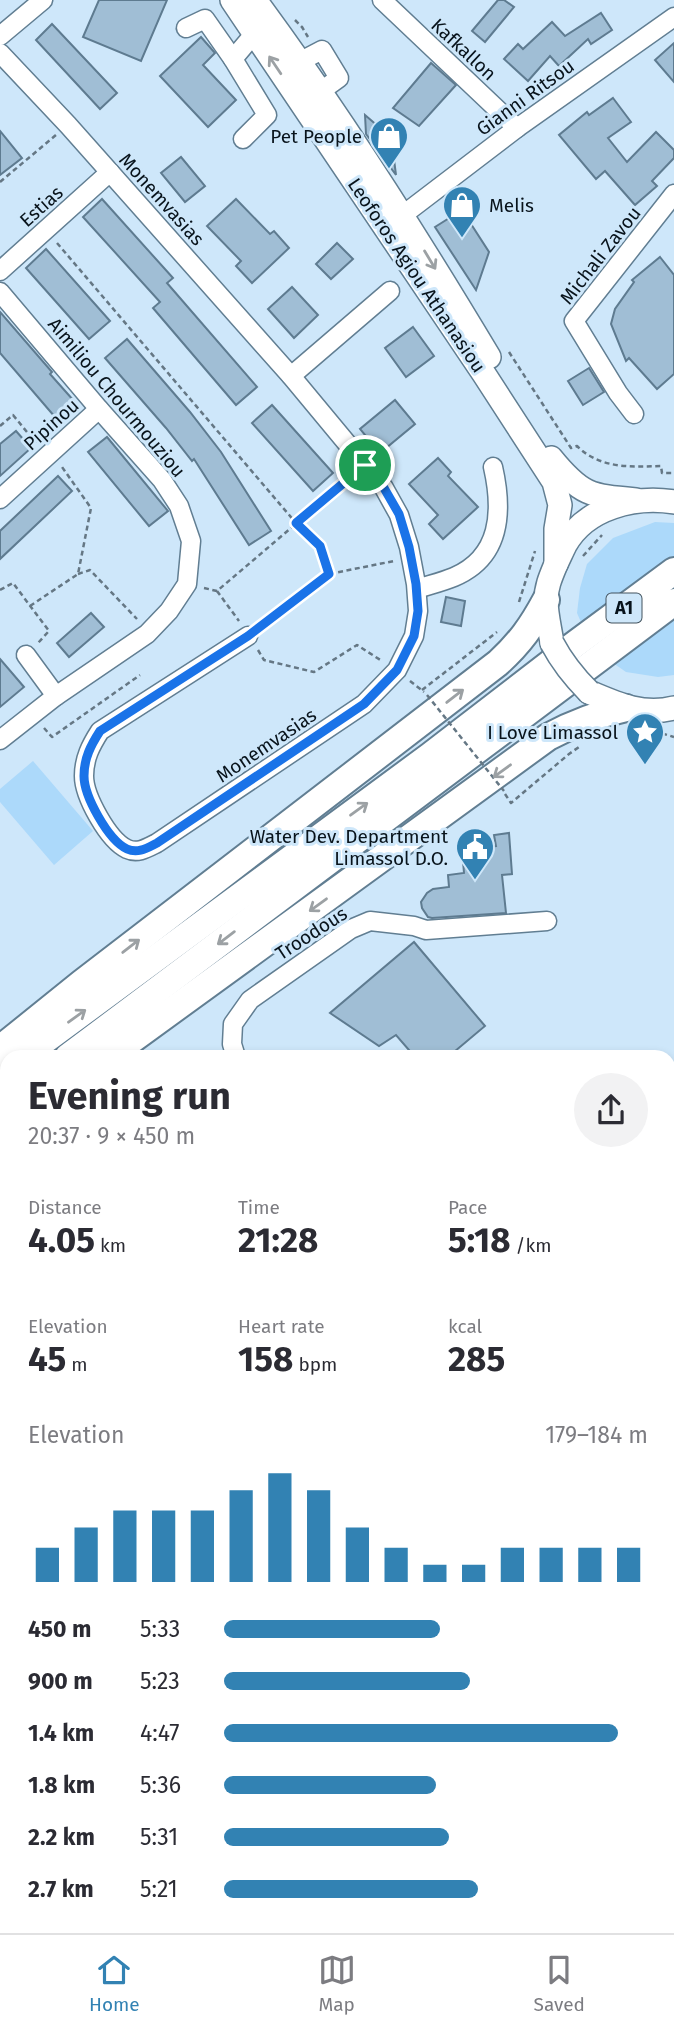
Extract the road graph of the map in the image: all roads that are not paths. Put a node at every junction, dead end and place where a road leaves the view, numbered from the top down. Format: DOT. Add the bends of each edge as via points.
graph roads {
  1 [pos="43,0"];
  2 [pos="232,0"];
  3 [pos="255,0"];
  4 [pos="383,0"];
  5 [pos="674,17"];
  6 [pos="186,28"];
  7 [pos="254,34"];
  8 [pos="0,36"];
  9 [pos="0,53"];
  10 [pos="233,59"];
  11 [pos="517,128"];
  12 [pos="243,139"];
  13 [pos="110,172"];
  14 [pos="674,194"];
  15 [pos="403,215"];
  16 [pos="0,271"];
  17 [pos="390,291"];
  18 [pos="0,292"];
  19 [pos="291,376"];
  20 [pos="99,409"];
  21 [pos="634,414"];
  22 [pos="493,467"];
  23 [pos="0,499"];
  24 [pos="636,500"];
  25 [pos="674,502"];
  26 [pos="556,564"];
  27 [pos="674,571"];
  28 [pos="417,589"];
  29 [pos="546,600"];
  30 [pos="674,602"];
  31 [pos="248,636"];
  32 [pos="26,655"];
  33 [pos="56,696"];
  34 [pos="674,708"];
  35 [pos="674,718"];
  36 [pos="639,722"];
  37 [pos="0,740"];
  38 [pos="547,921"];
  39 [pos="0,1049"];
  40 [pos="31,1050"];
  41 [pos="77,1050"];
  42 [pos="118,1050"];
  43 [pos="234,1050"];
  1 -- 8 [label="street"];
  2 -- 7 [label="main road, Leoforos Agiou Athanasiou"];
  3 -- 15 [label="main road, Leoforos Agiou Athanasiou"];
  4 -- 11 [label="street, Kafkallon"];
  5 -- 11 [label="street, Gianni Ritsou"];
  6 -- 10 [label="street" via="205,19"];
  7 -- 10 [label="street"];
  26 -- 7 [label="main road, Leoforos Agiou Athanasiou, one-way" via="560,505 554,482"];
  9 -- 13 [label="street, Monemvasias"];
  10 -- 12 [label="street" via="267,115"];
  11 -- 15 [label="street, Gianni Ritsou"];
  13 -- 16 [label="street, Estias"];
  13 -- 19 [label="street, Monemvasias"];
  14 -- 21 [label="street, Michali Zavou" via="574,321"];
  15 -- 24 [label="main road, Leoforos Agiou Athanasiou, one-way" via="565,476 598,497"];
  17 -- 19 [label="street"];
  18 -- 20 [label="street, Aimiliou Chourmouziou"];
  19 -- 28 [label="street, Monemvasias" via="384,488 399,514"];
  20 -- 23 [label="street, Pipinou"];
  20 -- 33 [label="street, Aimiliou Chourmouziou" via="179,506 191,541 187,584 149,632"];
  22 -- 28 [label="street" via="498,509 495,536 481,558 457,576"];
  24 -- 25 [label="main road, Leoforos Agiou Athanasiou"];
  24 -- 26 [label="main road" via="597,514 580,527 566,542"];
  26 -- 29 [label="main road"];
  40 -- 27 [label="highway, A1, one-way"];
  28 -- 31 [label="street, Monemvasias" via="414,636 397,670 364,704 169,836 141,851 127,849 113,838 85,789 88,751 100,731"];
  29 -- 36 [label="main road, bridge" via="552,643 573,677"];
  39 -- 29 [label="highway, one-way" via="498,663 519,644"];
  30 -- 41 [label="highway, A1, one-way"];
  32 -- 33 [label="street"];
  33 -- 37 [label="street, Aimiliou Chourmouziou"];
  34 -- 36 [label="main road"];
  35 -- 36 [label="main road"];
  36 -- 42 [label="highway, one-way" via="604,712 548,737"];
  38 -- 43 [label="street, Troodous" via="426,930 370,921 351,929 250,1000 233,1024"];
}
